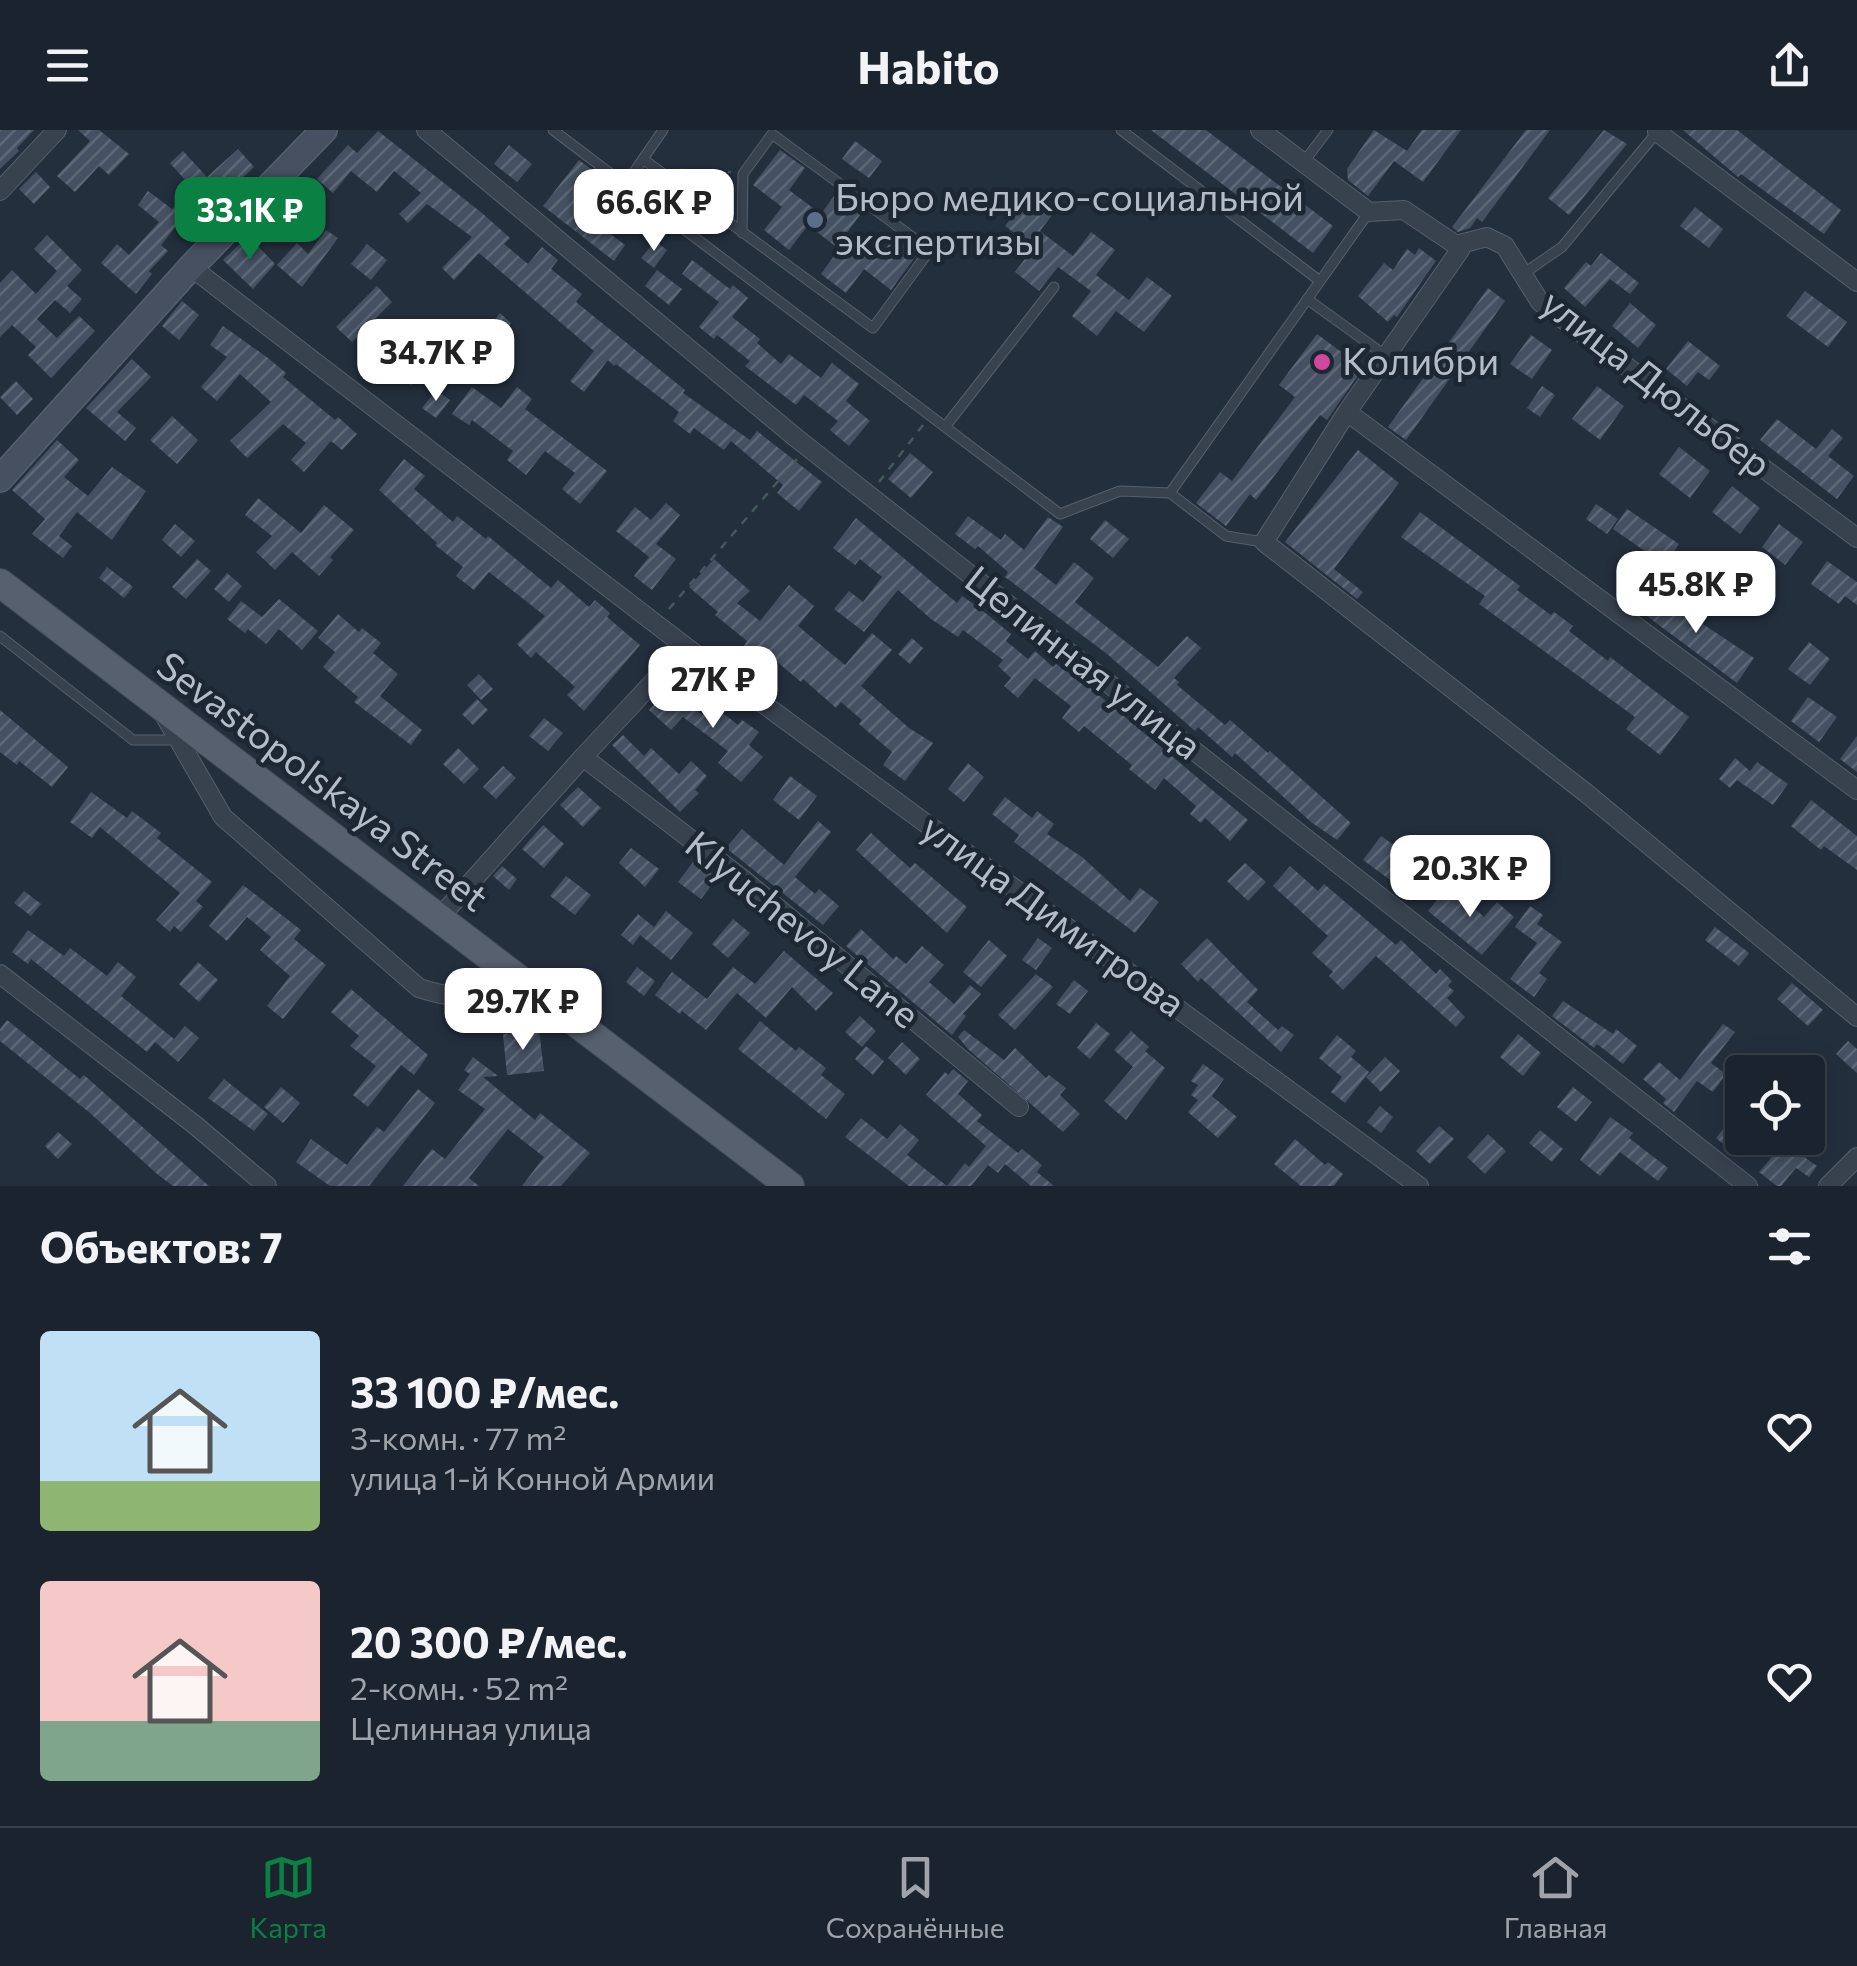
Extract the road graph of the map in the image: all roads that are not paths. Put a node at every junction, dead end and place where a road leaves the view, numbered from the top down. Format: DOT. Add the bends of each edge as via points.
graph roads {
  1 [pos="58,130"];
  2 [pos="324,130"];
  3 [pos="426,130"];
  4 [pos="553,130"];
  5 [pos="662,130"];
  6 [pos="1120,130"];
  7 [pos="1260,130"];
  8 [pos="1328,130"];
  9 [pos="1658,131"];
  10 [pos="643,159"];
  11 [pos="1303,164"];
  12 [pos="625,185"];
  13 [pos="0,191"];
  14 [pos="1370,212"];
  15 [pos="742,233"];
  16 [pos="1456,245"];
  17 [pos="191,267"];
  18 [pos="1523,274"];
  19 [pos="1320,282"];
  20 [pos="1857,282"];
  21 [pos="1054,287"];
  22 [pos="1308,299"];
  23 [pos="1386,356"];
  24 [pos="1347,412"];
  25 [pos="945,426"];
  26 [pos="0,479"];
  27 [pos="1170,493"];
  28 [pos="1857,538"];
  29 [pos="1264,542"];
  30 [pos="0,583"];
  31 [pos="0,636"];
  32 [pos="686,647"];
  33 [pos="158,704"];
  34 [pos="178,740"];
  35 [pos="582,757"];
  36 [pos="1857,790"];
  37 [pos="439,918"];
  38 [pos="500,965"];
  39 [pos="0,974"];
  40 [pos="1857,1017"];
  41 [pos="1018,1106"];
  42 [pos="1857,1157"];
  43 [pos="267,1186"];
  44 [pos="790,1186"];
  45 [pos="1419,1186"];
  46 [pos="1748,1186"];
  47 [pos="1828,1186"];
  1 -- 13 [label="street"];
  2 -- 17 [label="street"];
  3 -- 46 [label="street, Целинная улица" via="807,447"];
  4 -- 12 [label="lane"];
  5 -- 10 [label="lane"];
  6 -- 19 [label="lane"];
  7 -- 11 [label="street"];
  8 -- 11 [label="lane"];
  9 -- 18 [label="lane" via="1562,247"];
  9 -- 20 [label="street"];
  10 -- 12 [label="lane"];
  10 -- 15 [label="lane"];
  11 -- 14 [label="street"];
  12 -- 25 [label="lane"];
  14 -- 16 [label="street" via="1404,210"];
  14 -- 19 [label="lane"];
  15 -- 15 [label="lane" via="873,328 930,250 772,134 742,174"];
  16 -- 18 [label="street, улица Дюльбер" via="1487,238 1505,246"];
  16 -- 23 [label="street" via="1460,250"];
  17 -- 26 [label="street"];
  17 -- 32 [label="street, улица Димитрова"];
  18 -- 28 [label="street, улица Дюльбер" via="1540,302"];
  19 -- 22 [label="lane"];
  21 -- 25 [label="lane"];
  22 -- 23 [label="lane"];
  22 -- 27 [label="lane"];
  23 -- 24 [label="street"];
  24 -- 29 [label="street"];
  24 -- 36 [label="street"];
  25 -- 27 [label="lane" via="1060,514 1120,491"];
  27 -- 29 [label="lane" via="1226,536"];
  29 -- 40 [label="street" via="1586,793"];
  30 -- 33 [label="main road, Sevastopolskaya Street"];
  31 -- 34 [label="lane" via="133,740"];
  32 -- 35 [label="street"];
  32 -- 45 [label="street, улица Димитрова"];
  33 -- 34 [label="street"];
  33 -- 37 [label="main road, Sevastopolskaya Street"];
  34 -- 38 [label="street" via="222,817 419,988 465,996 484,987"];
  35 -- 37 [label="street"];
  35 -- 41 [label="street, Klyuchevoy Lane" via="744,880"];
  37 -- 38 [label="main road, Sevastopolskaya Street"];
  38 -- 44 [label="main road, Sevastopolskaya Street"];
  39 -- 43 [label="street"];
  42 -- 47 [label="street"];
}
